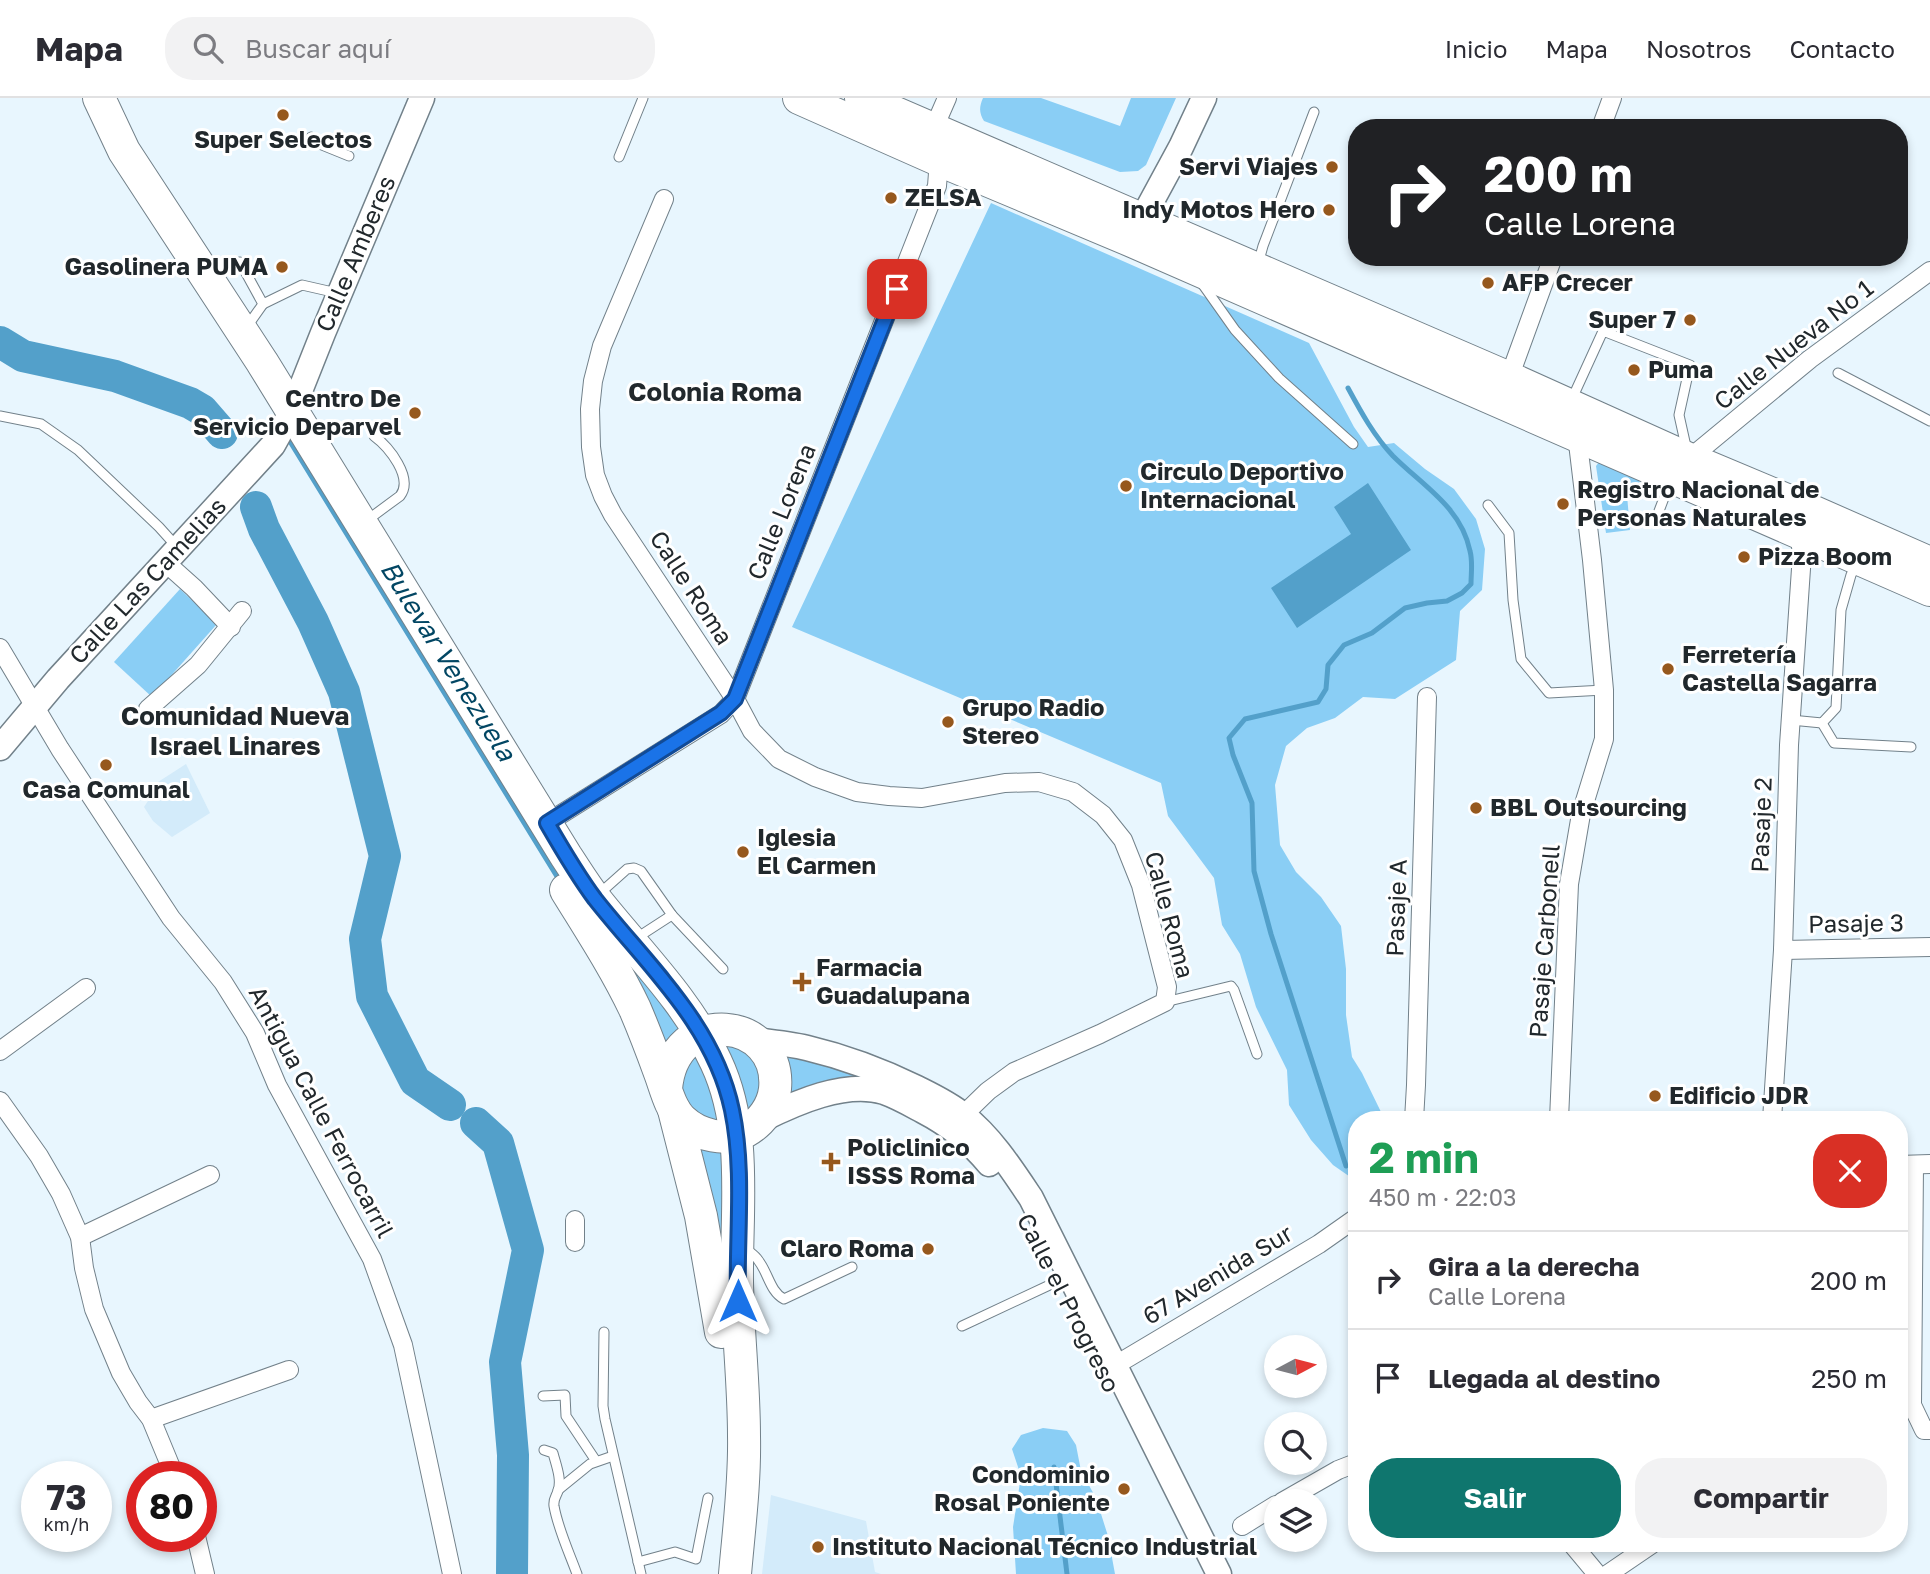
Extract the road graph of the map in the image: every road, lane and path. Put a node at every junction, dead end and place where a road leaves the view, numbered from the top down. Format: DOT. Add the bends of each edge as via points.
graph roads {
  1 [pos="86,98"];
  2 [pos="99,98"];
  3 [pos="422,98"];
  4 [pos="643,98"];
  5 [pos="799,98"];
  6 [pos="860,98"];
  7 [pos="947,98"];
  8 [pos="1204,98"];
  9 [pos="1612,98"];
  10 [pos="1314,112"];
  11 [pos="1604,119"];
  12 [pos="311,137"];
  13 [pos="936,145"];
  14 [pos="349,156"];
  15 [pos="619,157"];
  16 [pos="664,199"];
  17 [pos="1137,230"];
  18 [pos="1550,266"];
  19 [pos="201,268"];
  20 [pos="1192,269"];
  21 [pos="1257,269"];
  22 [pos="1930,271"];
  23 [pos="340,293"];
  24 [pos="263,304"];
  25 [pos="243,332"];
  26 [pos="1838,373"];
  27 [pos="1509,378"];
  28 [pos="1569,405"];
  29 [pos="0,416"];
  30 [pos="288,420"];
  31 [pos="1930,421"];
  32 [pos="1577,435"];
  33 [pos="374,436"];
  34 [pos="1353,444"];
  35 [pos="1681,468"];
  36 [pos="1488,505"];
  37 [pos="1659,510"];
  38 [pos="361,524"];
  39 [pos="1799,532"];
  40 [pos="172,556"];
  41 [pos="1859,558"];
  42 [pos="1930,563"];
  43 [pos="1930,590"];
  44 [pos="242,611"];
  45 [pos="231,627"];
  46 [pos="0,648"];
  47 [pos="1604,690"];
  48 [pos="1427,698"];
  49 [pos="735,699"];
  50 [pos="35,706"];
  51 [pos="148,709"];
  52 [pos="1791,720"];
  53 [pos="1822,723"];
  54 [pos="1911,747"];
  55 [pos="0,748"];
  56 [pos="547,823"];
  57 [pos="594,898"];
  58 [pos="672,915"];
  59 [pos="631,942"];
  60 [pos="1930,947"];
  61 [pos="1783,950"];
  62 [pos="723,969"];
  63 [pos="86,988"];
  64 [pos="1165,1002"];
  65 [pos="701,1033"];
  66 [pos="754,1040"];
  67 [pos="0,1051"];
  68 [pos="1257,1054"];
  69 [pos="670,1099"];
  70 [pos="0,1101"];
  71 [pos="1415,1111"];
  72 [pos="1559,1111"];
  73 [pos="1773,1111"];
  74 [pos="957,1121"];
  75 [pos="748,1127"];
  76 [pos="1914,1165"];
  77 [pos="211,1175"];
  78 [pos="575,1220"];
  79 [pos="1348,1224"];
  80 [pos="80,1237"];
  81 [pos="575,1242"];
  82 [pos="738,1242"];
  83 [pos="852,1267"];
  84 [pos="1056,1282"];
  85 [pos="962,1326"];
  86 [pos="604,1332"];
  87 [pos="1109,1368"];
  88 [pos="289,1370"];
  89 [pos="543,1396"];
  90 [pos="151,1419"];
  91 [pos="1930,1430"];
  92 [pos="544,1450"];
  93 [pos="613,1456"];
  94 [pos="169,1461"];
  95 [pos="596,1461"];
  96 [pos="1348,1466"];
  97 [pos="1305,1489"];
  98 [pos="558,1490"];
  99 [pos="708,1498"];
  100 [pos="1264,1512"];
  101 [pos="1242,1526"];
  102 [pos="200,1552"];
  103 [pos="1579,1552"];
  104 [pos="1640,1552"];
  105 [pos="638,1562"];
  106 [pos="205,1574"];
  107 [pos="452,1574"];
  108 [pos="577,1574"];
  109 [pos="641,1574"];
  110 [pos="721,1574"];
  111 [pos="735,1574"];
  112 [pos="1207,1574"];
  113 [pos="1219,1574"];
  114 [pos="1597,1574"];
  115 [pos="1608,1574"];
  1 -- 30 [label="highway" via="112,159"];
  2 -- 19 [label="highway" via="124,151"];
  3 -- 23 [label="street, Calle Amberes"];
  4 -- 15 [label="lane"];
  5 -- 13 [label="highway"];
  6 -- 13 [label="highway"];
  7 -- 13 [label="street, Calle Lorena"];
  8 -- 17 [label="street"];
  9 -- 11 [label="street"];
  10 -- 21 [label="lane"];
  12 -- 14 [label="lane"];
  13 -- 17 [label="highway"];
  13 -- 49 [label="street, Calle Lorena" via="937,186"];
  16 -- 49 [label="street, Calle Roma" via="601,346 590,409 591,447 595,475 613,515"];
  17 -- 20 [label="highway"];
  17 -- 21 [label="highway"];
  18 -- 27 [label="street"];
  19 -- 24 [label="lane" via="240,262"];
  19 -- 25 [label="highway"];
  20 -- 32 [label="highway"];
  20 -- 34 [label="lane" via="1260,358"];
  21 -- 27 [label="highway"];
  22 -- 35 [label="street, Calle Nueva No 1" via="1810,359"];
  23 -- 24 [label="lane" via="302,285"];
  23 -- 30 [label="street, Calle Amberes"];
  24 -- 25 [label="lane"];
  25 -- 30 [label="highway"];
  26 -- 31 [label="lane"];
  27 -- 28 [label="highway"];
  28 -- 35 [label="highway"];
  28 -- 35 [label="lane" via="1603,331 1690,365 1679,415"];
  29 -- 40 [label="lane" via="41,424 78,450 159,527"];
  30 -- 38 [label="highway"];
  30 -- 40 [label="street, Calle Las Camelias" via="273,445"];
  30 -- 69 [label="highway" via="601,945 635,1010"];
  32 -- 35 [label="highway"];
  32 -- 47 [label="street, Pasaje Carbonell"];
  33 -- 38 [label="lane" via="396,461 404,491"];
  35 -- 37 [label="lane"];
  35 -- 39 [label="highway"];
  35 -- 42 [label="highway" via="1789,501"];
  36 -- 47 [label="lane" via="1509,533 1521,659 1549,693"];
  38 -- 56 [label="highway"];
  39 -- 41 [label="highway"];
  39 -- 52 [label="street, Pasaje 2" via="1802,554"];
  40 -- 45 [label="street" via="194,588"];
  40 -- 50 [label="street, Calle Las Camelias"];
  41 -- 43 [label="highway"];
  41 -- 53 [label="lane" via="1841,610 1836,708"];
  44 -- 45 [label="street"];
  45 -- 51 [label="street" via="198,665"];
  46 -- 50 [label="street, Antigua Calle Ferrocarril"];
  47 -- 72 [label="street, Pasaje Carbonell" via="1604,739 1581,814 1569,884"];
  48 -- 71 [label="street, Pasaje A"];
  49 -- 56 [label="street, Calle Lorena" via="721,713"];
  49 -- 64 [label="street, Calle Roma" via="752,732 779,759 857,792 922,798 1005,783 1040,782 1073,792 1103,815 1123,840 1141,885 1167,987"];
  50 -- 55 [label="street, Calle Las Camelias"];
  50 -- 107 [label="street, Antigua Calle Ferrocarril" via="171,918 223,982 255,1033 277,1085 372,1259 403,1345"];
  52 -- 53 [label="lane"];
  52 -- 61 [label="street, Pasaje 2"];
  53 -- 54 [label="lane" via="1834,743"];
  56 -- 57 [label="highway"];
  57 -- 58 [label="lane" via="634,868"];
  57 -- 59 [label="highway"];
  58 -- 59 [label="lane"];
  58 -- 62 [label="lane"];
  59 -- 65 [label="highway"];
  60 -- 61 [label="street, Pasaje 3"];
  61 -- 73 [label="street, Pasaje 2"];
  63 -- 67 [label="street"];
  64 -- 68 [label="lane" via="1231,986"];
  64 -- 74 [label="street, Calle Roma" via="1014,1072"];
  65 -- 66 [label="highway" via="727,1029"];
  65 -- 69 [label="highway" via="673,1060"];
  65 -- 75 [label="highway" via="732,1110"];
  66 -- 74 [label="street, Calle el Progreso" via="845,1058 943,1101"];
  66 -- 75 [label="highway" via="766,1053 775,1087 771,1105"];
  69 -- 75 [label="highway" via="690,1126 712,1136"];
  69 -- 110 [label="highway" via="701,1216 724,1350 731,1449"];
  70 -- 80 [label="street" via="53,1178"];
  74 -- 75 [label="street, Calle el Progreso" via="868,1089 827,1093"];
  74 -- 84 [label="street, Calle el Progreso" via="1000,1177"];
  74 -- 87 [label="street, Calle el Progreso" via="987,1138 1031,1198"];
  75 -- 82 [label="highway" via="738,1181"];
  76 -- 91 [label="street" via="1912,1405 1924,1430"];
  77 -- 80 [label="street"];
  78 -- 81 [label="street"];
  79 -- 87 [label="street, 67 Avenida Sur"];
  80 -- 90 [label="street" via="94,1309 121,1373"];
  82 -- 83 [label="lane" via="758,1260 784,1299"];
  82 -- 111 [label="highway" via="744,1437"];
  84 -- 85 [label="lane"];
  84 -- 87 [label="street, Calle el Progreso"];
  86 -- 93 [label="lane" via="603,1406"];
  87 -- 112 [label="street, Calle el Progreso"];
  87 -- 113 [label="street, Calle el Progreso"];
  88 -- 90 [label="street"];
  89 -- 95 [label="lane" via="565,1395 566,1416"];
  90 -- 94 [label="street"];
  92 -- 98 [label="lane" via="553,1453"];
  93 -- 95 [label="lane"];
  93 -- 105 [label="lane"];
  95 -- 98 [label="lane"];
  96 -- 97 [label="street"];
  98 -- 108 [label="lane" via="556,1513"];
  99 -- 105 [label="lane" via="696,1559 675,1552"];
  100 -- 101 [label="street"];
  102 -- 106 [label="street"];
  103 -- 114 [label="street"];
  104 -- 115 [label="street"];
  105 -- 109 [label="lane"];
}
